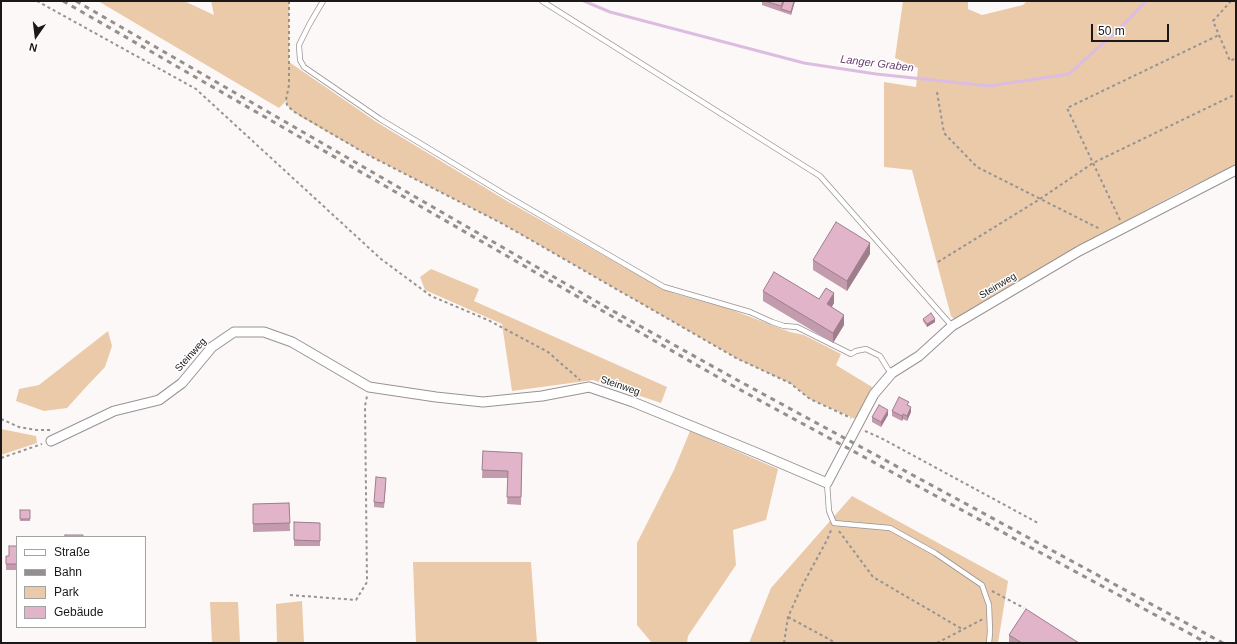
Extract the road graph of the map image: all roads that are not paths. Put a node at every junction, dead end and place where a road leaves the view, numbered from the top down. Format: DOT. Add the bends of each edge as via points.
graph roads {
  1 [pos="323,1"];
  2 [pos="542,1"];
  3 [pos="1236,170"];
  4 [pos="952,326"];
  5 [pos="892,373"];
  6 [pos="51,441"];
  7 [pos="827,483"];
  8 [pos="990,643"];
  1 -- 5 [label="lane" via="299,45 300,60 304,66 380,119 664,287 750,312 784,326 797,327 851,354 866,349 880,356"];
  2 -- 4 [label="lane" via="820,176"];
  3 -- 4 [label="street, Steinweg" via="1079,251"];
  4 -- 5 [label="street, Steinweg" via="919,356"];
  5 -- 7 [label="street, Steinweg" via="874,394"];
  6 -- 7 [label="street, Steinweg" via="114,411 159,400 182,383 212,347 234,332 264,332 292,342 369,388 483,402 542,396 589,387 633,402"];
  7 -- 8 [label="lane" via="828,511 834,524 890,528 935,553 982,586 989,605"];
}
